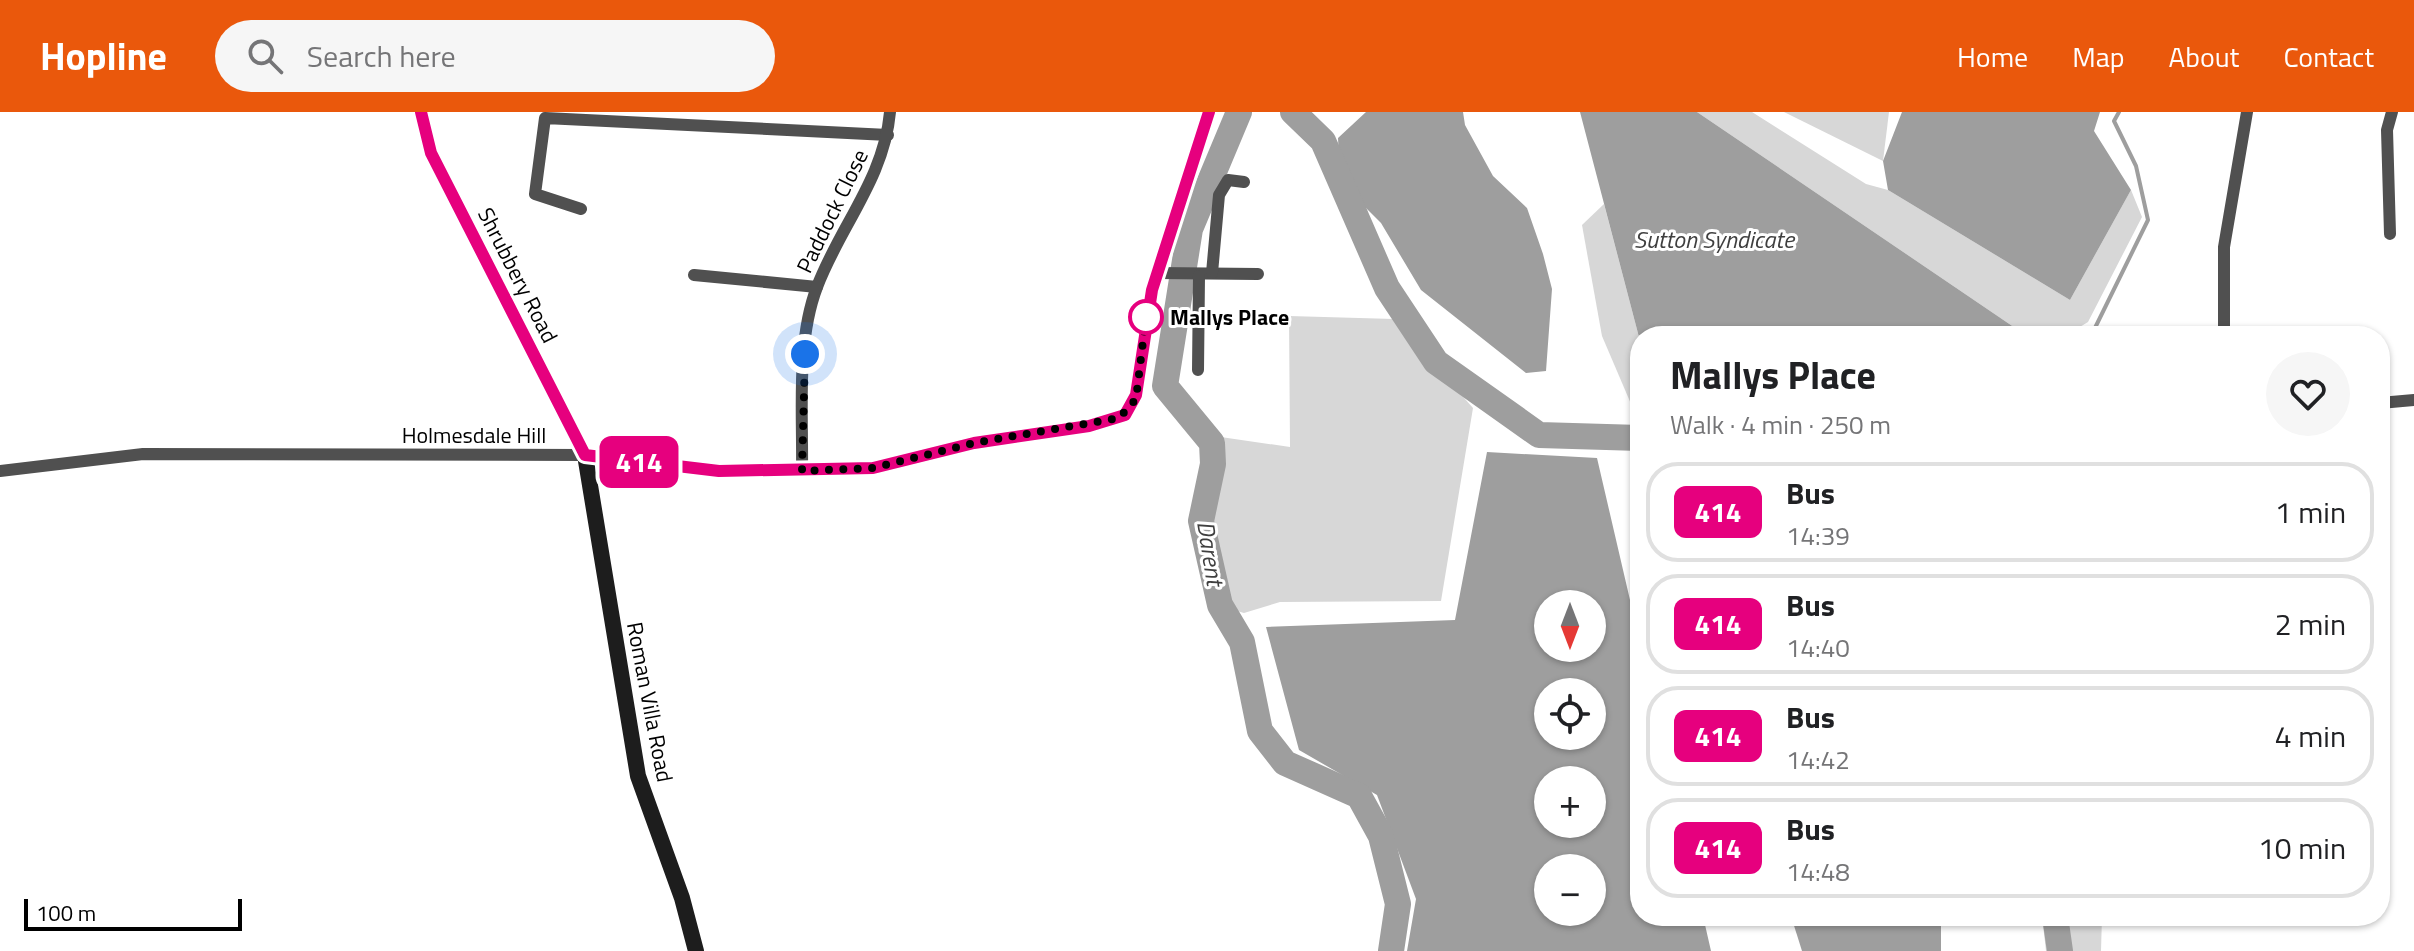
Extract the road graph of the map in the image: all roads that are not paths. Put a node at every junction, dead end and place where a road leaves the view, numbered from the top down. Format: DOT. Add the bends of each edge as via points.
graph roads {
  1 [pos="421,112"];
  2 [pos="732,112"];
  3 [pos="890,112"];
  4 [pos="1209,112"];
  5 [pos="2247,112"];
  6 [pos="2392,112"];
  7 [pos="732,128"];
  8 [pos="888,135"];
  9 [pos="1244,182"];
  10 [pos="581,209"];
  11 [pos="2390,234"];
  12 [pos="1161,274"];
  13 [pos="1258,274"];
  14 [pos="694,275"];
  15 [pos="1200,275"];
  16 [pos="817,287"];
  17 [pos="2224,326"];
  18 [pos="1198,370"];
  19 [pos="2414,400"];
  20 [pos="2390,402"];
  21 [pos="585,455"];
  22 [pos="0,471"];
  23 [pos="802,471"];
  24 [pos="696,951"];
  1 -- 21 [label="street, Shrubbery Road" via="431,153"];
  2 -- 7 [label="street"];
  3 -- 8 [label="street, Paddock Close"];
  4 -- 12 [label="street"];
  5 -- 17 [label="street" via="2224,247"];
  6 -- 11 [label="street" via="2387,130"];
  7 -- 8 [label="street"];
  7 -- 10 [label="street" via="545,118 535,194"];
  8 -- 16 [label="street, Paddock Close" via="872,181"];
  9 -- 15 [label="street" via="1228,180 1219,195"];
  12 -- 15 [label="street"];
  12 -- 23 [label="street, Holmesdale Hill" via="1146,315 1137,390 1131,408 1119,418 974,443 873,468"];
  13 -- 15 [label="street"];
  14 -- 16 [label="street"];
  15 -- 18 [label="street"];
  16 -- 23 [label="street, Paddock Close" via="805,354"];
  19 -- 20 [label="street"];
  21 -- 22 [label="street, Holmesdale Hill" via="143,454"];
  21 -- 23 [label="street, Holmesdale Hill" via="719,471"];
  21 -- 24 [label="street, Roman Villa Road" via="638,776"];
}
